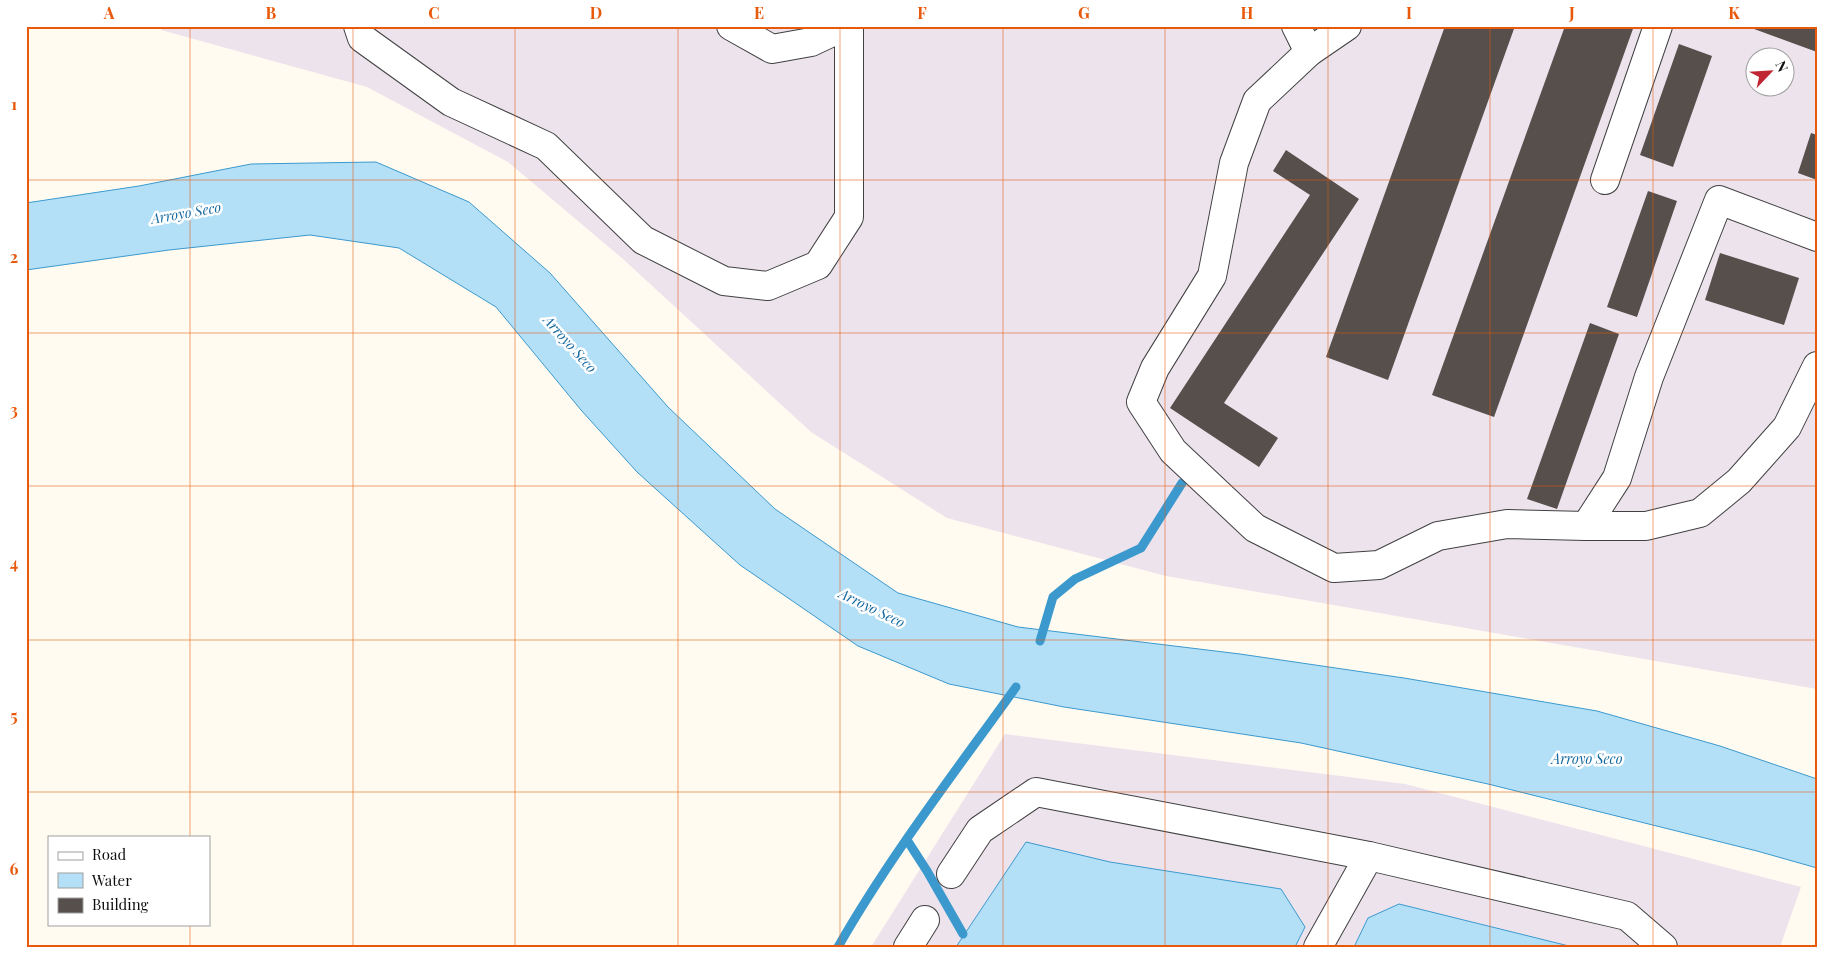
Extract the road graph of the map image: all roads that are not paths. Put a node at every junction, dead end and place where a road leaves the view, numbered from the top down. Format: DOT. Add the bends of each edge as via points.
graph roads {
  1 [pos="358,26"];
  2 [pos="731,26"];
  3 [pos="847,26"];
  4 [pos="1296,26"];
  5 [pos="1347,26"];
  6 [pos="1658,26"];
  7 [pos="1309,52"];
  8 [pos="1605,180"];
  9 [pos="1817,238"];
  10 [pos="1817,366"];
  11 [pos="1586,526"];
  12 [pos="1369,856"];
  13 [pos="951,874"];
  14 [pos="924,920"];
  15 [pos="908,947"];
  16 [pos="1318,947"];
  17 [pos="1664,947"];
  1 -- 3 [label="lane" via="362,38 451,102 546,146 643,240 724,281 768,286 818,265 849,217"];
  2 -- 3 [label="lane" via="772,49 811,42"];
  4 -- 7 [label="lane"];
  5 -- 7 [label="lane"];
  6 -- 8 [label="lane"];
  7 -- 11 [label="lane" via="1257,101 1234,163 1212,276 1156,368 1141,402 1173,450 1255,528 1334,568 1379,565 1438,536 1507,524"];
  9 -- 11 [label="lane" via="1719,200 1650,377 1617,478"];
  10 -- 11 [label="lane" via="1787,428 1739,482 1700,513 1646,526"];
  12 -- 13 [label="lane" via="1036,792 980,830"];
  12 -- 16 [label="lane"];
  12 -- 17 [label="lane" via="1628,916"];
  14 -- 15 [label="lane"];
}
